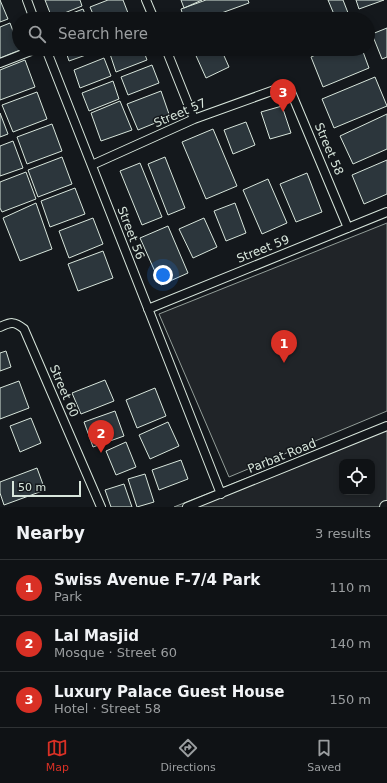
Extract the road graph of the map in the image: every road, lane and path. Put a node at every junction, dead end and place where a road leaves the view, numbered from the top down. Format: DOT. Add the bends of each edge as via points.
graph roads {
  1 [pos="27,0"];
  2 [pos="146,0"];
  3 [pos="31,12"];
  4 [pos="151,12"];
  5 [pos="18,56"];
  6 [pos="49,56"];
  7 [pos="169,56"];
  8 [pos="0,63"];
  9 [pos="280,88"];
  10 [pos="194,119"];
  11 [pos="92,165"];
  12 [pos="387,212"];
  13 [pos="348,228"];
  14 [pos="148,309"];
  15 [pos="0,327"];
  16 [pos="387,426"];
  17 [pos="221,494"];
  18 [pos="101,507"];
  19 [pos="187,507"];
  1 -- 3 [label="street"];
  2 -- 4 [label="street"];
  5 -- 8 [label="street"];
  6 -- 11 [label="street, Street 56"];
  7 -- 10 [label="street"];
  9 -- 10 [label="street, Street 57"];
  9 -- 13 [label="street, Street 58" via="292,92"];
  10 -- 11 [label="street, Street 57"];
  11 -- 14 [label="street, Street 56"];
  12 -- 13 [label="street, Street 59"];
  13 -- 14 [label="street, Street 59"];
  14 -- 17 [label="street, Street 56"];
  15 -- 18 [label="street, Street 60" via="12,322 24,329"];
  16 -- 17 [label="street, Parbat Road"];
  17 -- 19 [label="street, Parbat Road"];
}
